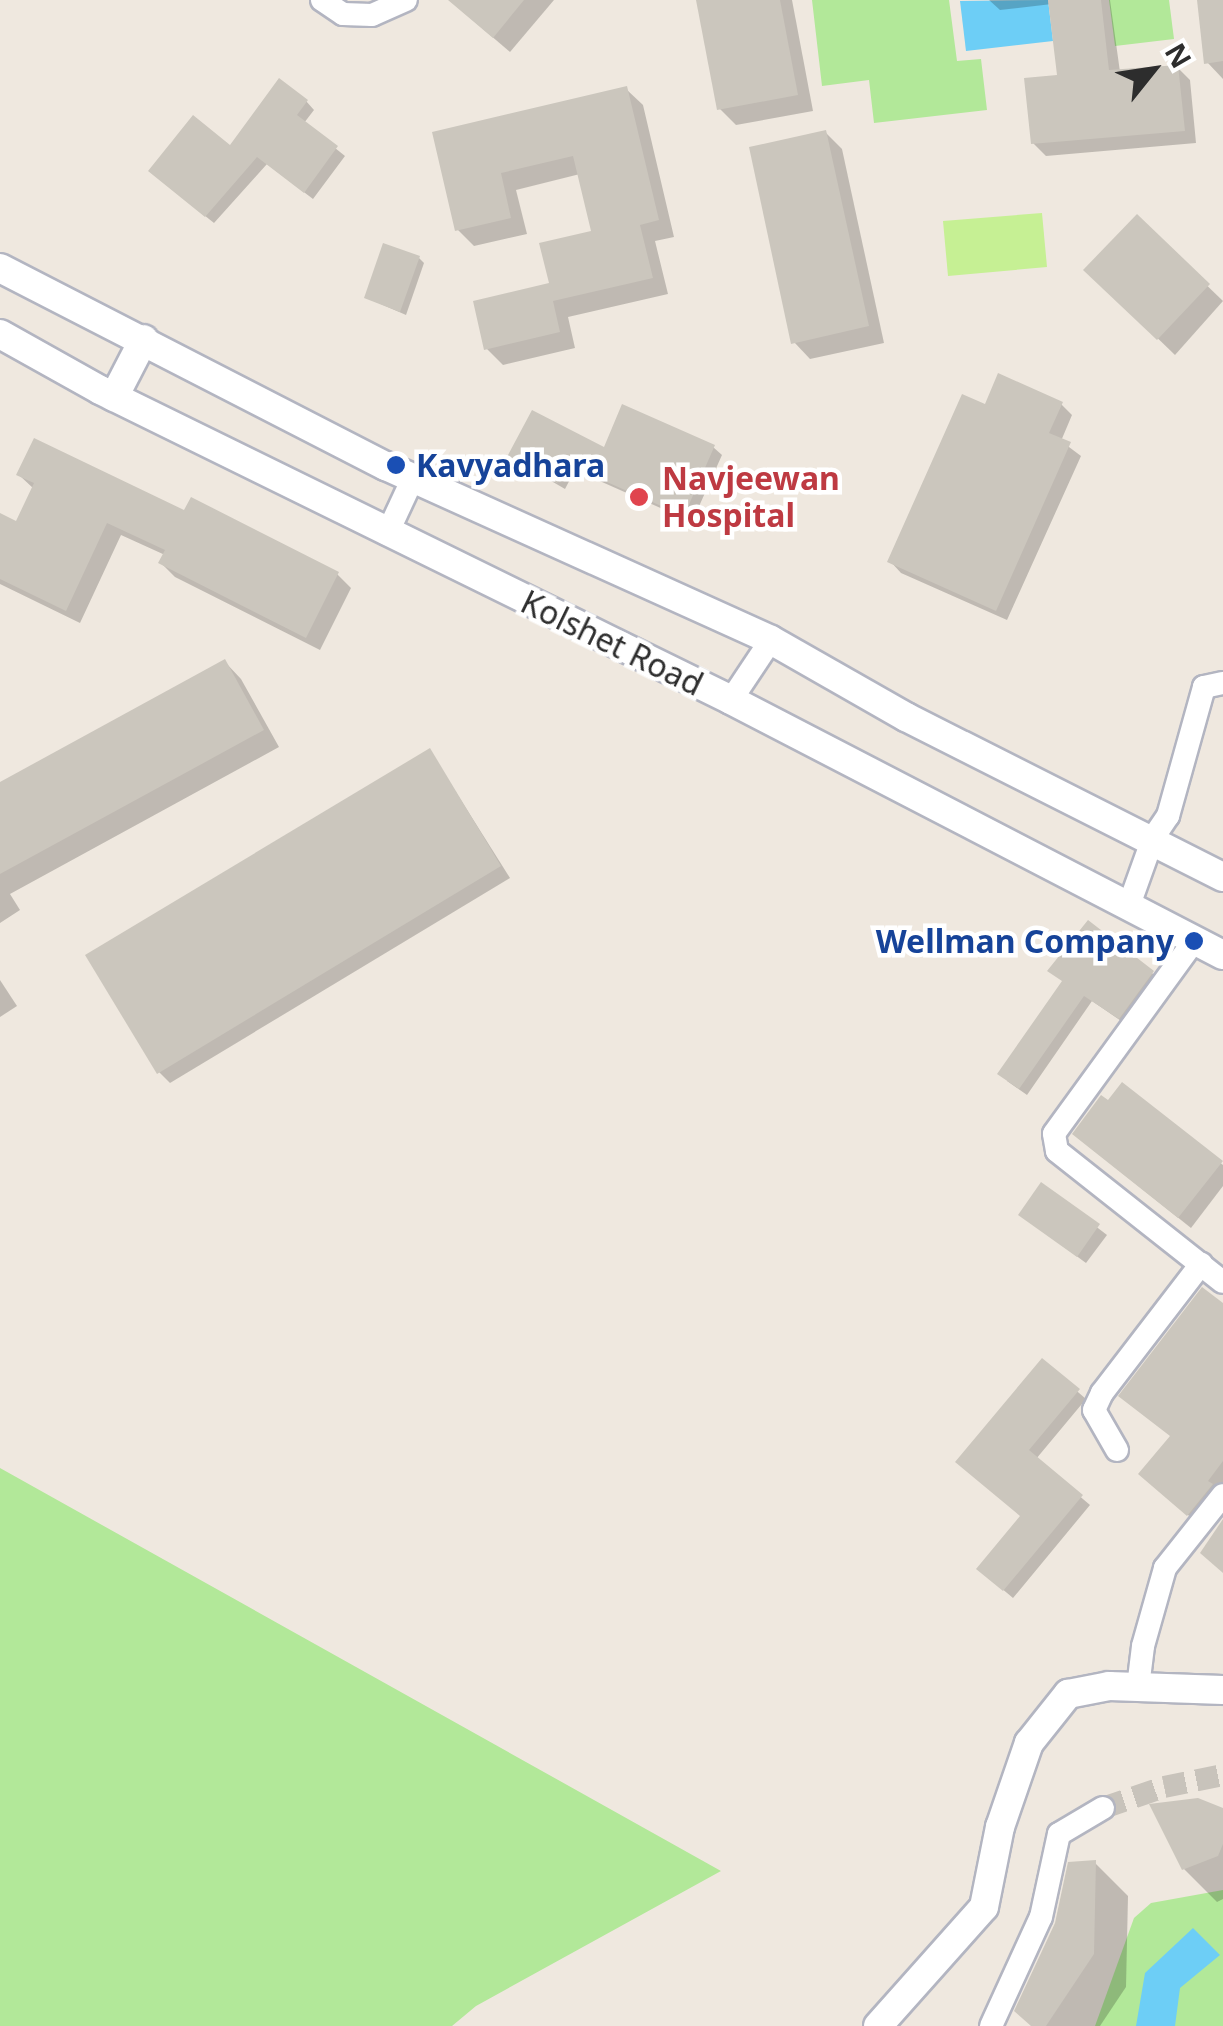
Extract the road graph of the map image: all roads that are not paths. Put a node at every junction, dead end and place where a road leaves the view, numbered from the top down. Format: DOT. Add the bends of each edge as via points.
graph roads {
  1 [pos="322,0"];
  2 [pos="406,0"];
  3 [pos="0,268"];
  4 [pos="0,334"];
  5 [pos="144,339"];
  6 [pos="114,397"];
  7 [pos="413,478"];
  8 [pos="387,534"];
  9 [pos="771,640"];
  10 [pos="1223,683"];
  11 [pos="731,700"];
  12 [pos="1154,838"];
  13 [pos="1223,877"];
  14 [pos="1128,908"];
  15 [pos="1194,941"];
  16 [pos="1223,955"];
  17 [pos="1201,1264"];
  18 [pos="1223,1282"];
  19 [pos="1117,1450"];
  20 [pos="1223,1496"];
  21 [pos="1138,1688"];
  22 [pos="1223,1690"];
  23 [pos="1104,1808"];
  24 [pos="878,2026"];
  25 [pos="991,2026"];
  1 -- 2 [label="street" via="343,14 372,15"];
  3 -- 5 [label="street, Kolshet Road"];
  4 -- 6 [label="street, Kolshet Road"];
  5 -- 6 [label="street"];
  5 -- 7 [label="street, Kolshet Road"];
  6 -- 8 [label="street, Kolshet Road"];
  7 -- 8 [label="street"];
  7 -- 9 [label="street, Kolshet Road"];
  8 -- 11 [label="street, Kolshet Road"];
  9 -- 11 [label="street"];
  9 -- 12 [label="street, Kolshet Road" via="906,718"];
  10 -- 12 [label="street" via="1204,687 1168,816"];
  11 -- 14 [label="street, Kolshet Road"];
  12 -- 13 [label="street, Kolshet Road"];
  12 -- 14 [label="street"];
  14 -- 15 [label="street, Kolshet Road"];
  15 -- 16 [label="street, Kolshet Road"];
  15 -- 17 [label="street" via="1054,1134 1057,1150"];
  17 -- 18 [label="street"];
  17 -- 19 [label="street" via="1094,1410"];
  20 -- 21 [label="street" via="1165,1568"];
  21 -- 22 [label="street"];
  21 -- 24 [label="street" via="1068,1694 1029,1743 1000,1828 984,1907"];
  23 -- 25 [label="street" via="1059,1834 1041,1917"];
}
